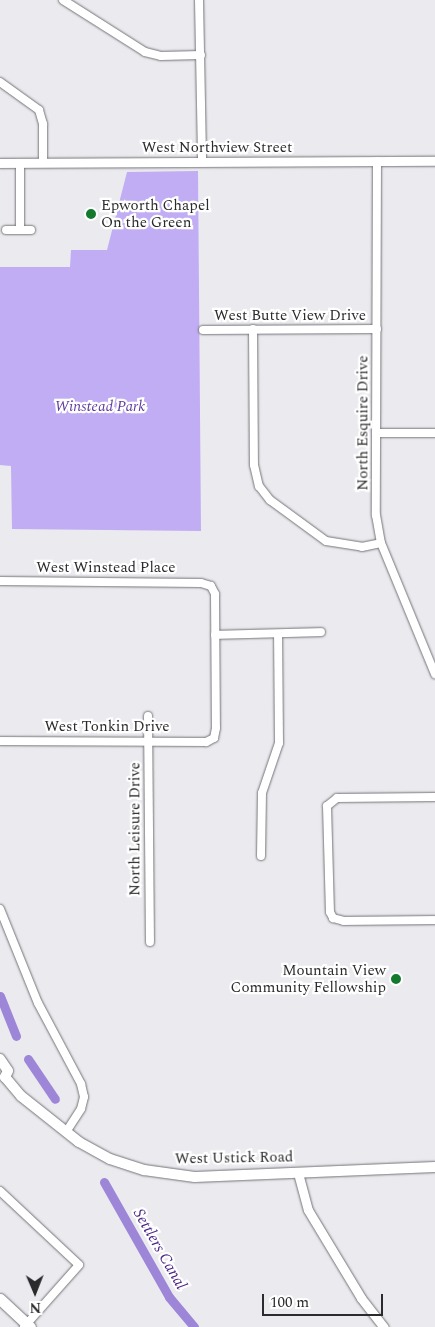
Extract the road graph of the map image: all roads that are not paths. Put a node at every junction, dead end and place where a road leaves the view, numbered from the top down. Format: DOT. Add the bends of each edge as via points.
graph roads {
  1 [pos="63,0"];
  2 [pos="200,0"];
  3 [pos="200,55"];
  4 [pos="0,82"];
  5 [pos="202,161"];
  6 [pos="377,161"];
  7 [pos="435,161"];
  8 [pos="20,162"];
  9 [pos="43,162"];
  10 [pos="0,163"];
  11 [pos="6,230"];
  12 [pos="20,230"];
  13 [pos="31,230"];
  14 [pos="253,329"];
  15 [pos="377,329"];
  16 [pos="203,330"];
  17 [pos="376,433"];
  18 [pos="435,433"];
  19 [pos="381,543"];
  20 [pos="0,581"];
  21 [pos="320,632"];
  22 [pos="278,634"];
  23 [pos="215,635"];
  24 [pos="435,674"];
  25 [pos="148,716"];
  26 [pos="0,741"];
  27 [pos="148,741"];
  28 [pos="435,797"];
  29 [pos="262,856"];
  30 [pos="0,909"];
  31 [pos="435,920"];
  32 [pos="150,942"];
  33 [pos="0,1059"];
  34 [pos="3,1077"];
  35 [pos="66,1132"];
  36 [pos="435,1167"];
  37 [pos="298,1173"];
  38 [pos="0,1191"];
  39 [pos="0,1299"];
  40 [pos="27,1326"];
  41 [pos="384,1327"];
  1 -- 3 [label="street" via="145,52 161,56"];
  2 -- 3 [label="street"];
  3 -- 5 [label="street"];
  4 -- 9 [label="street" via="39,110 43,124"];
  5 -- 6 [label="street, West Northview Street"];
  5 -- 9 [label="street, West Northview Street"];
  6 -- 7 [label="street, West Northview Street"];
  6 -- 15 [label="street, North Esquire Drive"];
  8 -- 9 [label="street, West Northview Street"];
  8 -- 10 [label="street, West Northview Street"];
  8 -- 12 [label="street"];
  11 -- 12 [label="street"];
  12 -- 13 [label="street"];
  14 -- 15 [label="street, West Butte View Drive"];
  14 -- 16 [label="street, West Butte View Drive"];
  14 -- 19 [label="street" via="254,465 259,486 270,500 326,540 362,547"];
  15 -- 17 [label="street, North Esquire Drive"];
  17 -- 18 [label="street"];
  17 -- 19 [label="street, North Esquire Drive" via="376,515"];
  19 -- 24 [label="street, North Esquire Drive"];
  20 -- 23 [label="street, West Winstead Place" via="200,583 211,586 215,594"];
  21 -- 22 [label="street"];
  22 -- 23 [label="street"];
  22 -- 29 [label="street" via="279,743 262,793"];
  23 -- 27 [label="street, West Tonkin Drive" via="214,738 206,742"];
  25 -- 27 [label="street, North Leisure Drive"];
  26 -- 27 [label="street, West Tonkin Drive"];
  27 -- 32 [label="street, North Leisure Drive"];
  28 -- 31 [label="street" via="331,800 327,806 330,912 333,918 344,921"];
  30 -- 35 [label="street" via="38,1003 81,1084 84,1097 81,1109"];
  33 -- 34 [label="main road, West Ustick Road" via="8,1071"];
  34 -- 35 [label="main road, West Ustick Road"];
  35 -- 37 [label="main road, West Ustick Road" via="110,1159 172,1175"];
  36 -- 37 [label="main road, West Ustick Road"];
  37 -- 41 [label="street" via="308,1210 361,1298"];
  38 -- 40 [label="street" via="79,1265"];
  39 -- 40 [label="main road"];
}
